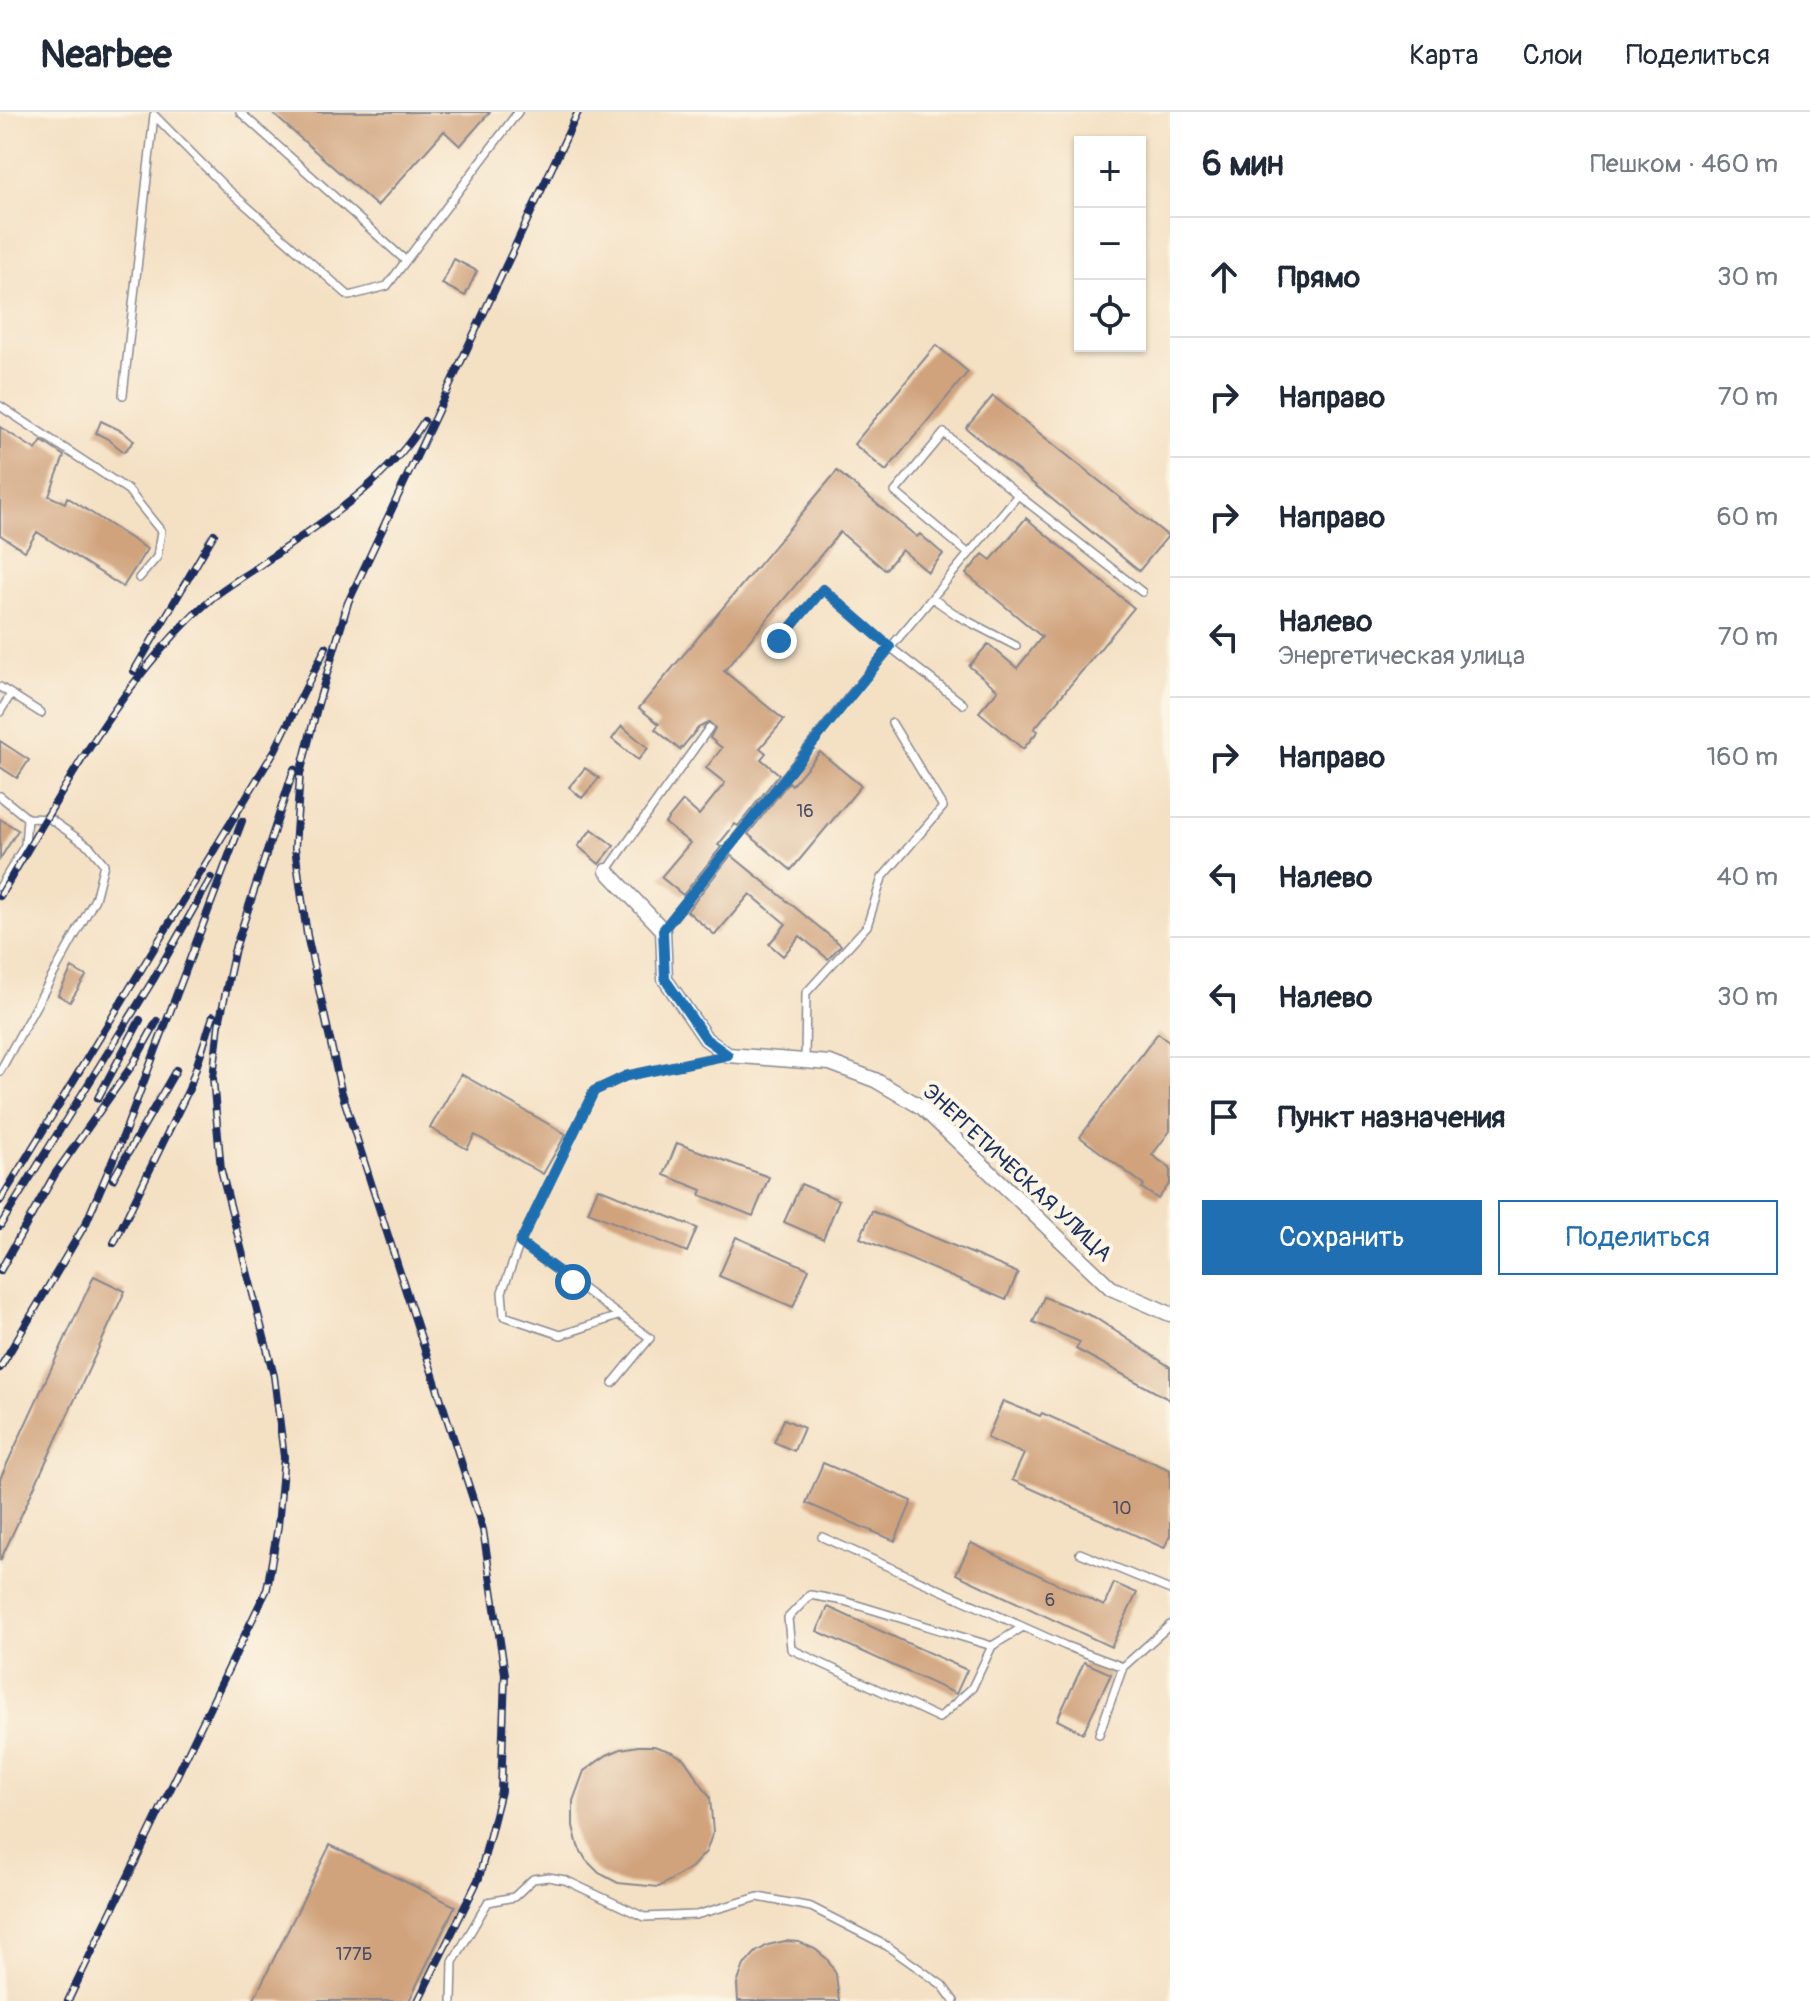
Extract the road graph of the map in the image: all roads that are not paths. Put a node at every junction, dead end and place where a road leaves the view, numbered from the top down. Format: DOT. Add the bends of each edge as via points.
graph roads {
  1 [pos="240,112"];
  2 [pos="518,112"];
  3 [pos="153,114"];
  4 [pos="406,261"];
  5 [pos="123,395"];
  6 [pos="0,406"];
  7 [pos="1018,495"];
  8 [pos="969,554"];
  9 [pos="139,578"];
  10 [pos="1142,592"];
  11 [pos="932,598"];
  12 [pos="779,641"];
  13 [pos="1016,646"];
  14 [pos="890,647"];
  15 [pos="0,687"];
  16 [pos="11,694"];
  17 [pos="963,704"];
  18 [pos="0,712"];
  19 [pos="41,713"];
  20 [pos="892,723"];
  21 [pos="709,728"];
  22 [pos="0,796"];
  23 [pos="27,818"];
  24 [pos="607,871"];
  25 [pos="0,887"];
  26 [pos="663,930"];
  27 [pos="728,1055"];
  28 [pos="805,1062"];
  29 [pos="0,1071"];
  30 [pos="520,1243"];
  31 [pos="1170,1314"];
  32 [pos="618,1316"];
  33 [pos="613,1383"];
  34 [pos="822,1537"];
  35 [pos="1080,1553"];
  36 [pos="1170,1590"];
  37 [pos="1170,1625"];
  38 [pos="1023,1627"];
  39 [pos="992,1646"];
  40 [pos="1123,1667"];
  41 [pos="1099,1734"];
  42 [pos="452,2001"];
  43 [pos="954,2001"];
  1 -- 4 [label="lane"];
  2 -- 4 [label="lane"];
  3 -- 4 [label="lane" via="225,187 349,296 387,286"];
  3 -- 5 [label="lane"];
  6 -- 9 [label="lane" via="128,490 161,531 157,557"];
  7 -- 8 [label="lane"];
  7 -- 8 [label="lane" via="944,433 895,492"];
  7 -- 10 [label="lane"];
  8 -- 11 [label="lane"];
  11 -- 13 [label="lane"];
  11 -- 14 [label="lane"];
  12 -- 14 [label="lane" via="823,589"];
  14 -- 17 [label="lane"];
  14 -- 26 [label="lane"];
  15 -- 16 [label="lane"];
  16 -- 18 [label="lane"];
  16 -- 19 [label="lane"];
  20 -- 28 [label="lane" via="943,807 882,878 867,926 806,993"];
  21 -- 24 [label="lane"];
  22 -- 23 [label="lane"];
  23 -- 25 [label="lane" via="25,845"];
  23 -- 29 [label="lane" via="50,819 90,847 104,864 95,899"];
  24 -- 26 [label="street"];
  26 -- 27 [label="street" via="665,979 706,1039"];
  27 -- 28 [label="street, ЭНЕРГЕТИЧЕСКАЯ УЛИЦА"];
  27 -- 30 [label="lane" via="626,1076 594,1091"];
  28 -- 31 [label="street, ЭНЕРГЕТИЧЕСКАЯ УЛИЦА" via="830,1063 875,1080 923,1108 1111,1288"];
  30 -- 32 [label="lane"];
  30 -- 32 [label="lane" via="502,1292 504,1316 561,1335"];
  32 -- 33 [label="lane" via="650,1338"];
  34 -- 38 [label="lane"];
  35 -- 36 [label="lane"];
  37 -- 40 [label="lane"];
  38 -- 39 [label="lane"];
  38 -- 40 [label="lane"];
  39 -- 39 [label="lane" via="972,1688 939,1718 791,1649 788,1618 810,1595"];
  40 -- 41 [label="lane"];
  42 -- 43 [label="lane" via="453,1962 488,1902 514,1897 533,1879 548,1877 644,1917 696,1915 758,1897 811,1907 887,1946 942,1985"];
}
